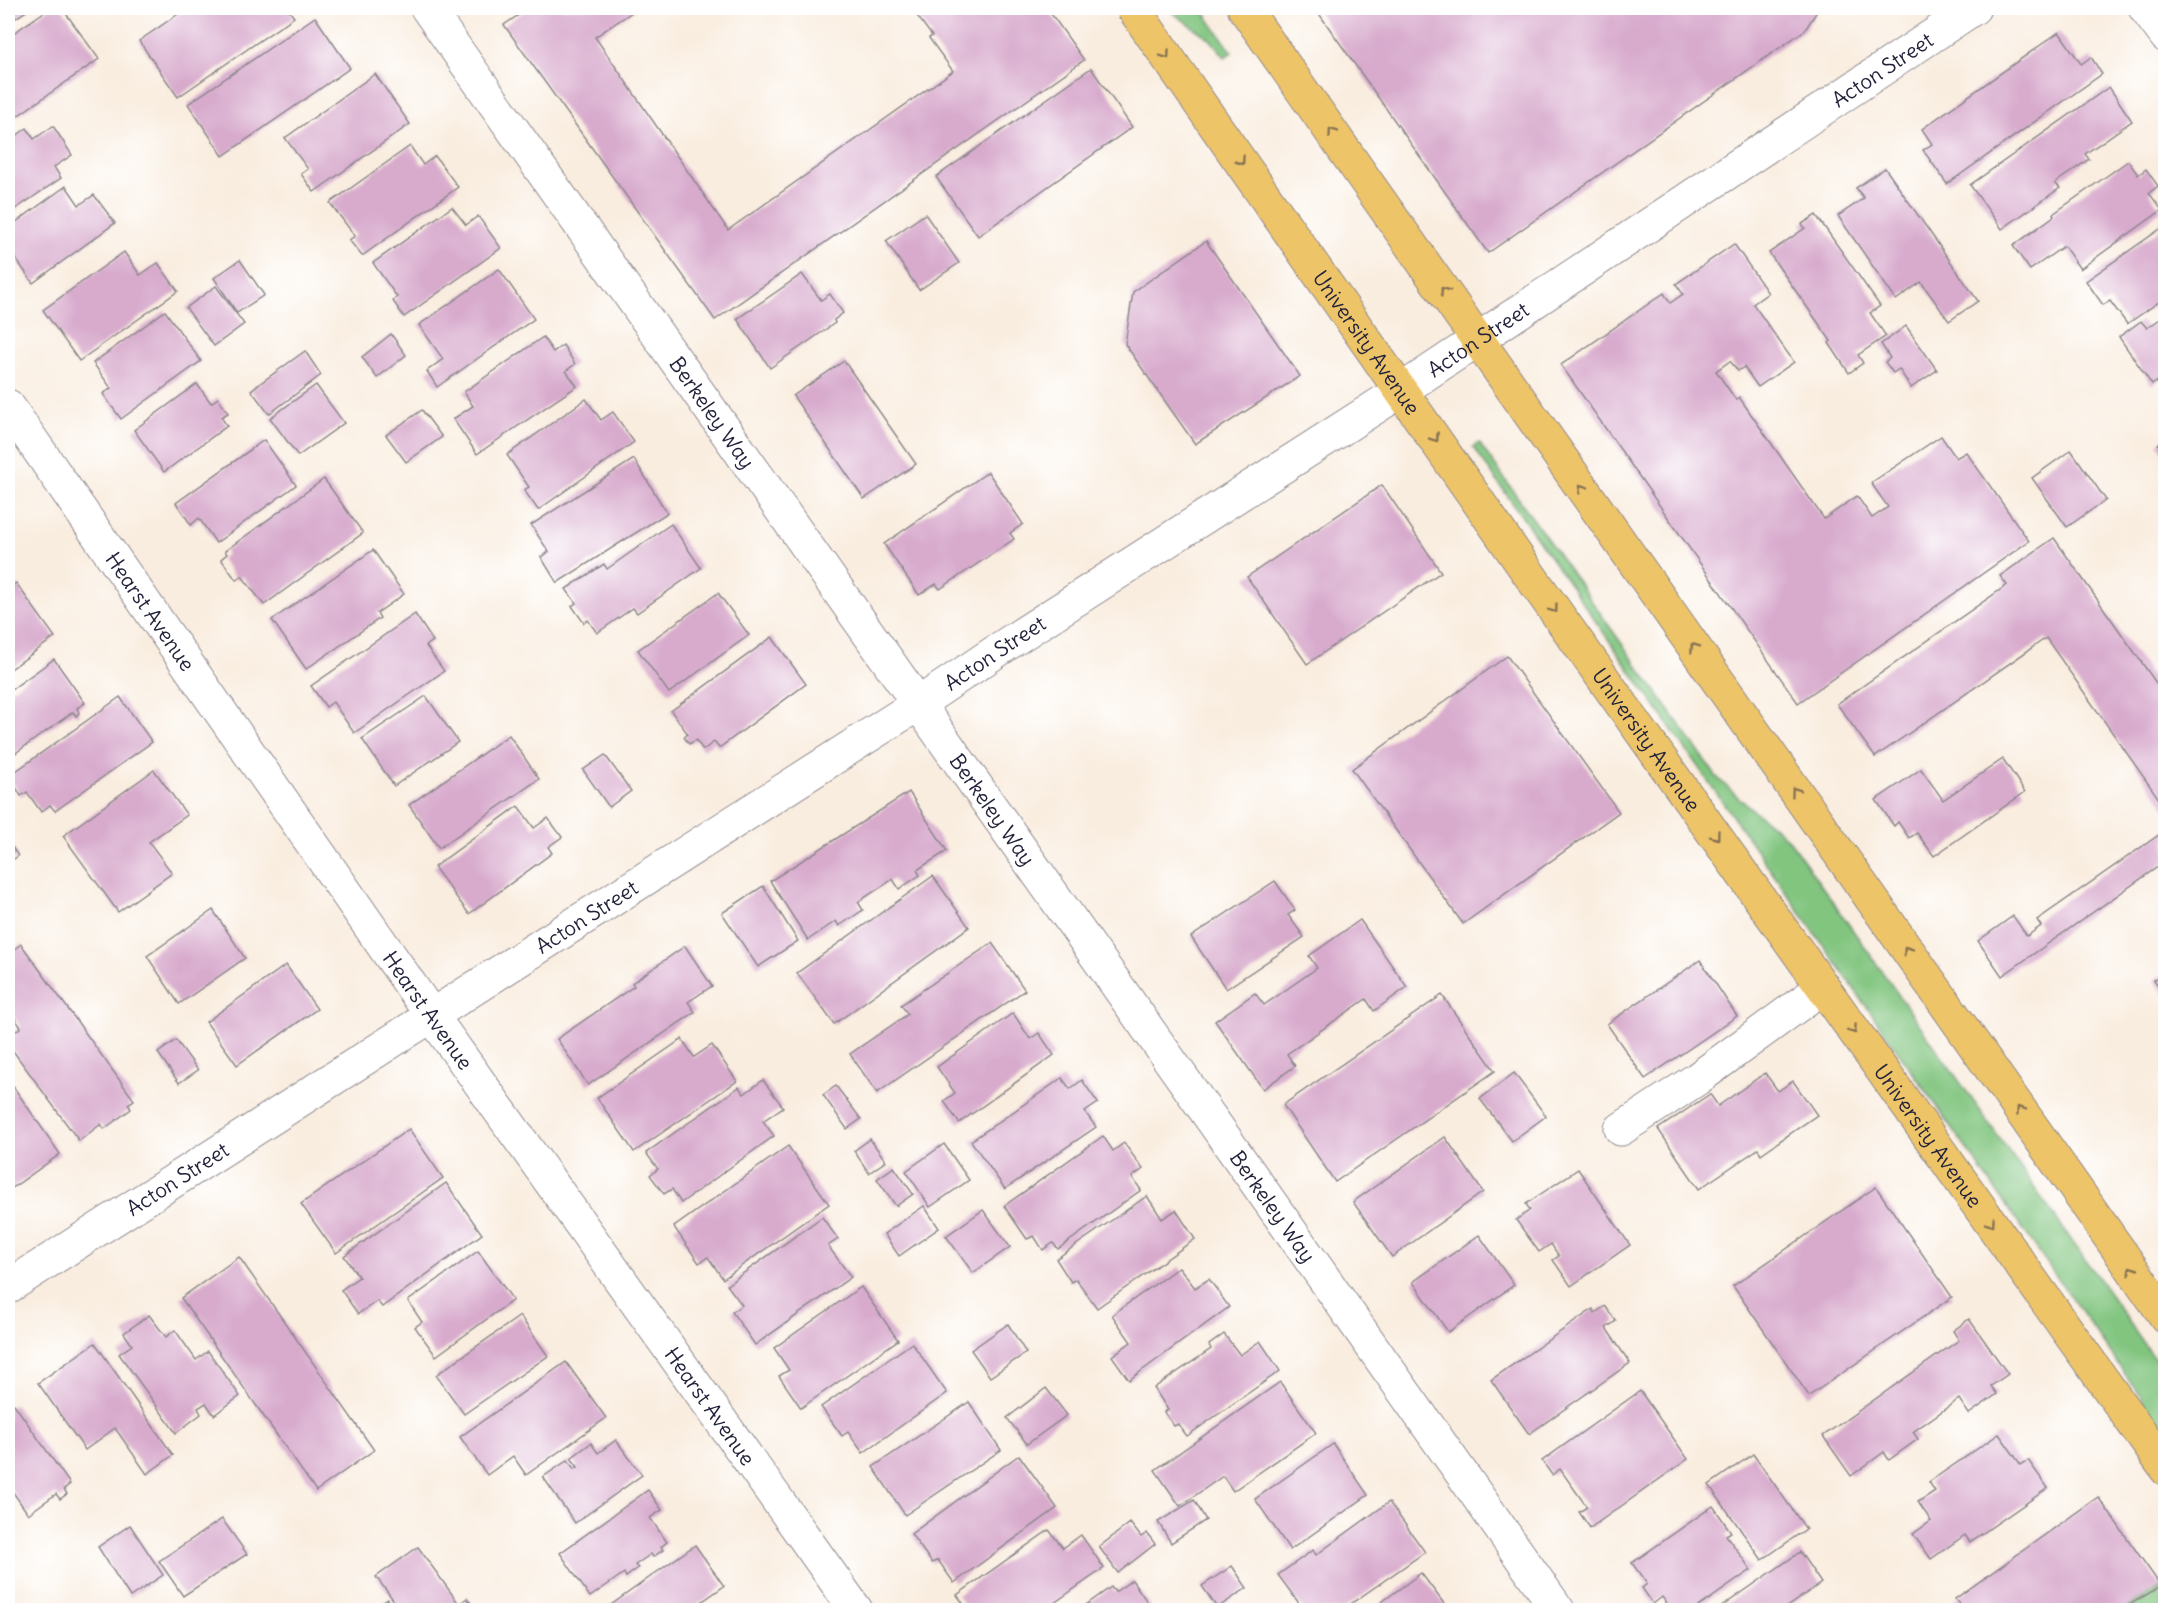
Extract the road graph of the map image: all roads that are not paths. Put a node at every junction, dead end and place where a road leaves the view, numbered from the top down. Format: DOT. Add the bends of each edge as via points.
graph roads {
  1 [pos="427,8"];
  2 [pos="1133,8"];
  3 [pos="1244,8"];
  4 [pos="1974,8"];
  5 [pos="2145,8"];
  6 [pos="2166,36"];
  7 [pos="1477,339"];
  8 [pos="1402,390"];
  9 [pos="9,413"];
  10 [pos="918,704"];
  11 [pos="1823,987"];
  12 [pos="432,1016"];
  13 [pos="1621,1129"];
  14 [pos="8,1287"];
  15 [pos="2166,1317"];
  16 [pos="2166,1469"];
  17 [pos="853,1610"];
  18 [pos="1558,1611"];
  1 -- 10 [label="street, Berkeley Way"];
  2 -- 8 [label="main road, University Avenue, one-way"];
  7 -- 3 [label="main road, one-way"];
  4 -- 7 [label="street, Acton Street"];
  5 -- 6 [label="street"];
  7 -- 8 [label="street, Acton Street"];
  15 -- 7 [label="main road, one-way"];
  8 -- 10 [label="street, Acton Street"];
  8 -- 11 [label="main road, University Avenue, one-way"];
  9 -- 12 [label="street, Hearst Avenue"];
  10 -- 12 [label="street, Acton Street"];
  10 -- 18 [label="street, Berkeley Way"];
  11 -- 13 [label="street"];
  11 -- 16 [label="main road, University Avenue, one-way"];
  12 -- 14 [label="street, Acton Street"];
  12 -- 17 [label="street, Hearst Avenue"];
}
